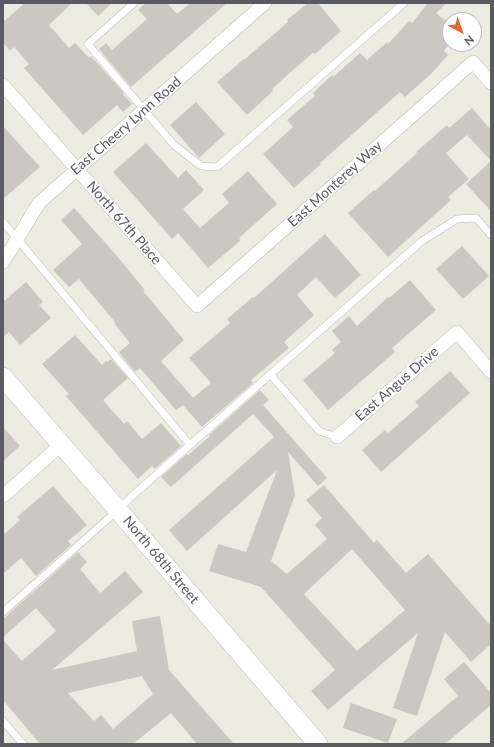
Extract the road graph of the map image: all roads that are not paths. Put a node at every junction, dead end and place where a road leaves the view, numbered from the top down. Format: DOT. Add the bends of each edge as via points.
graph roads {
  1 [pos="134,3"];
  2 [pos="265,3"];
  3 [pos="404,3"];
  4 [pos="491,83"];
  5 [pos="3,85"];
  6 [pos="144,110"];
  7 [pos="76,169"];
  8 [pos="3,222"];
  9 [pos="491,235"];
  10 [pos="17,238"];
  11 [pos="3,262"];
  12 [pos="197,306"];
  13 [pos="491,372"];
  14 [pos="270,374"];
  15 [pos="5,383"];
  16 [pos="337,437"];
  17 [pos="62,444"];
  18 [pos="190,445"];
  19 [pos="3,496"];
  20 [pos="118,510"];
  21 [pos="3,612"];
  22 [pos="3,721"];
  23 [pos="23,744"];
  24 [pos="318,744"];
  1 -- 6 [label="lane" via="88,44"];
  2 -- 6 [label="street, East Cheery Lynn Road"];
  3 -- 6 [label="lane" via="217,167 201,166 174,145"];
  4 -- 12 [label="street, East Monterey Way" via="473,62"];
  5 -- 7 [label="street, North 67th Place"];
  6 -- 7 [label="street, East Cheery Lynn Road"];
  7 -- 10 [label="street, East Cheery Lynn Road" via="39,203"];
  7 -- 12 [label="street, North 67th Place"];
  8 -- 10 [label="lane"];
  9 -- 14 [label="lane" via="476,218 456,219 422,241"];
  10 -- 11 [label="street, East Cheery Lynn Road"];
  10 -- 18 [label="lane"];
  13 -- 16 [label="street, East Angus Drive" via="457,332"];
  14 -- 16 [label="lane" via="319,431"];
  14 -- 18 [label="lane"];
  15 -- 17 [label="main road, North 68th Street"];
  17 -- 19 [label="street"];
  17 -- 20 [label="main road, North 68th Street"];
  18 -- 20 [label="lane"];
  20 -- 21 [label="lane"];
  20 -- 24 [label="main road, North 68th Street"];
  22 -- 23 [label="lane"];
}
